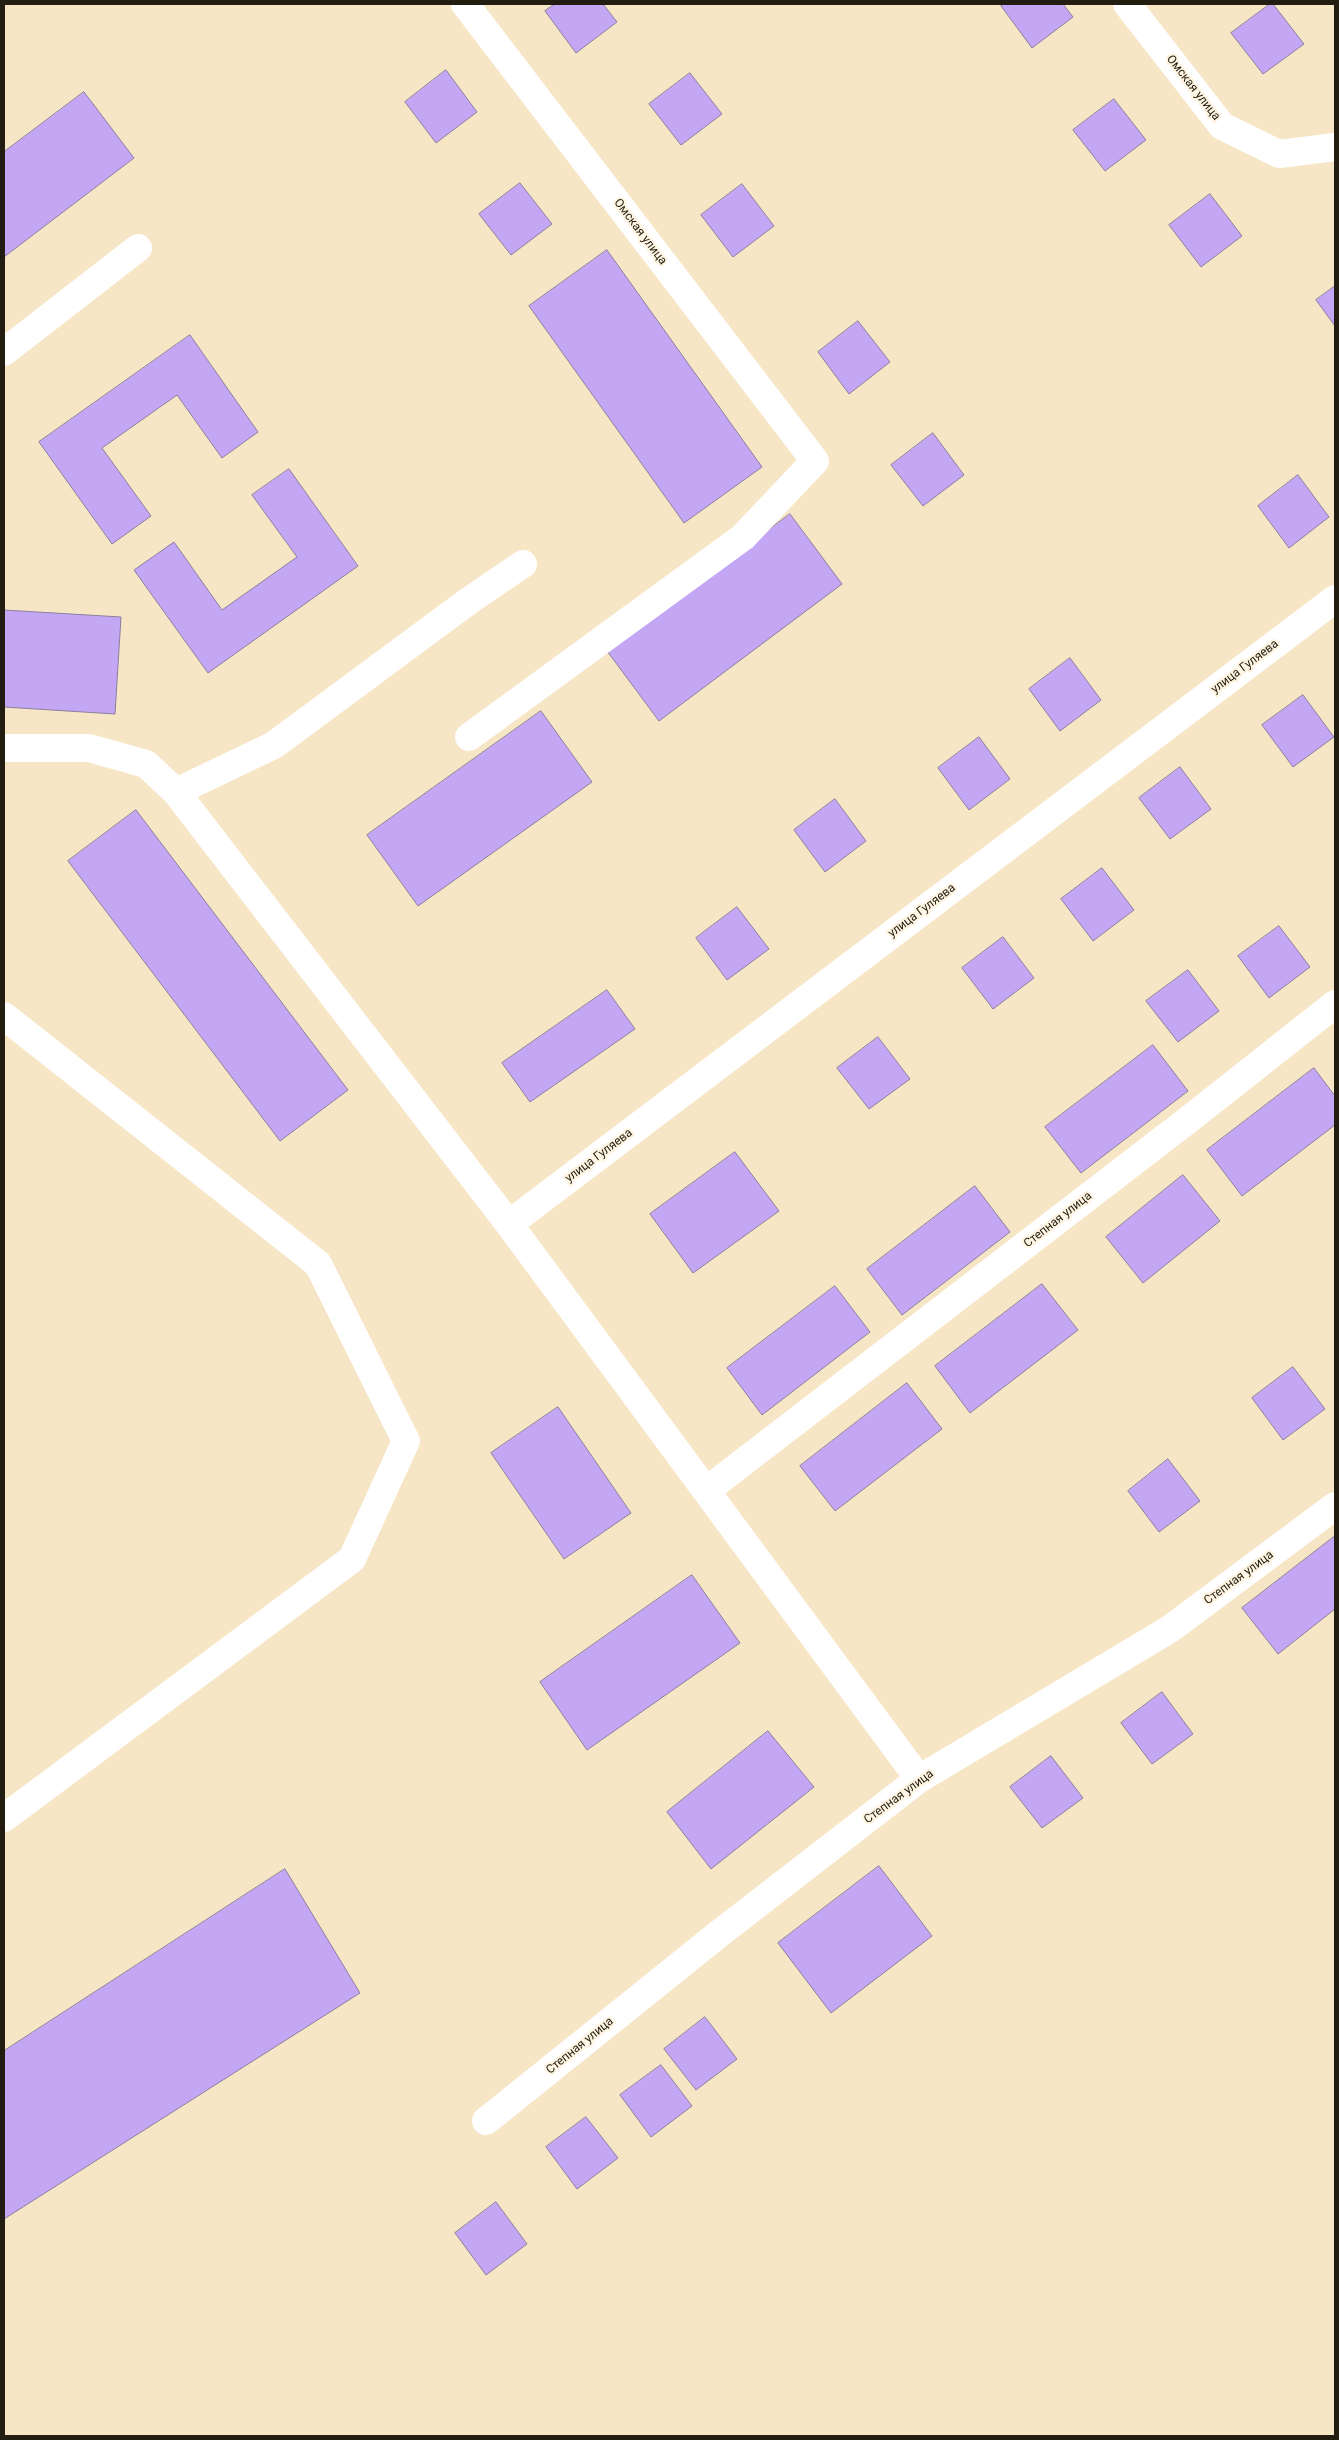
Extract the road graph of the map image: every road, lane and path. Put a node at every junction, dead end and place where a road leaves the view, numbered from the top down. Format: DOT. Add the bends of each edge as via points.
graph roads {
  1 [pos="465,4"];
  2 [pos="1127,4"];
  3 [pos="1335,147"];
  4 [pos="138,248"];
  5 [pos="4,352"];
  6 [pos="523,564"];
  7 [pos="1335,599"];
  8 [pos="469,737"];
  9 [pos="4,748"];
  10 [pos="176,792"];
  11 [pos="1335,1004"];
  12 [pos="4,1016"];
  13 [pos="509,1224"];
  14 [pos="707,1490"];
  15 [pos="1335,1506"];
  16 [pos="919,1779"];
  17 [pos="4,1818"];
  18 [pos="486,2121"];
  1 -- 8 [label="street, Омская улица" via="816,461 743,537"];
  2 -- 3 [label="street, Омская улица" via="1222,126 1279,154"];
  4 -- 5 [label="street"];
  6 -- 10 [label="street" via="274,745"];
  7 -- 13 [label="street, улица Гуляева"];
  9 -- 10 [label="street" via="89,748 146,764"];
  10 -- 13 [label="street"];
  11 -- 14 [label="street, Степная улица"];
  12 -- 17 [label="street" via="318,1264 406,1441 352,1559"];
  13 -- 14 [label="street"];
  14 -- 16 [label="street"];
  15 -- 16 [label="street, Степная улица" via="1170,1629"];
  16 -- 18 [label="street, Степная улица"];
}
